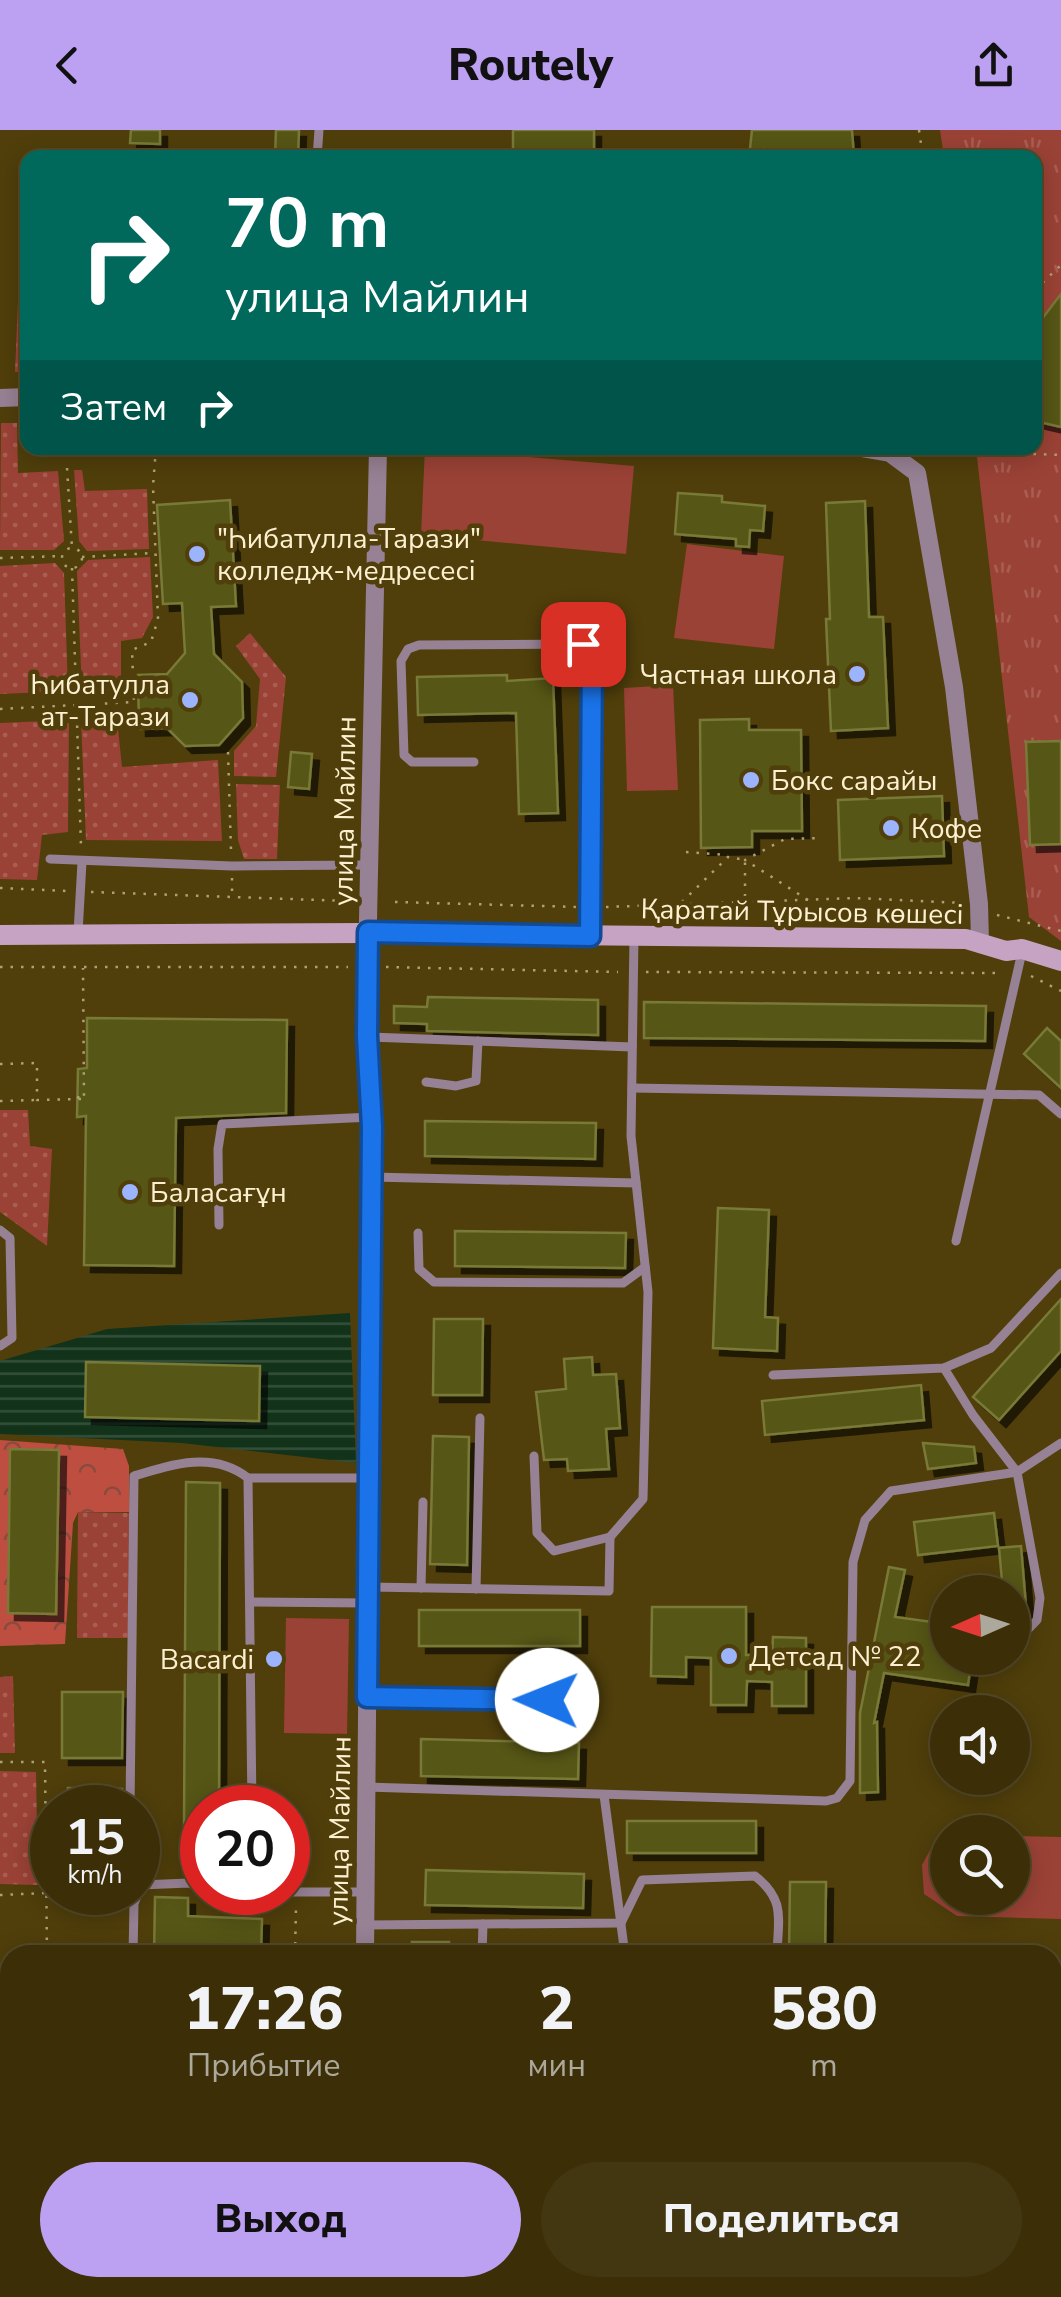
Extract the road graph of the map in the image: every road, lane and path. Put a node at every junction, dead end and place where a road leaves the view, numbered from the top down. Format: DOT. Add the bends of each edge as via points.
graph roads {
  1 [pos="1061,265"];
  2 [pos="1042,283"];
  3 [pos="155,455"];
  4 [pos="378,455"];
  5 [pos="893,455"];
  6 [pos="67,468"];
  7 [pos="72,548"];
  8 [pos="154,553"];
  9 [pos="62,556"];
  10 [pos="82,557"];
  11 [pos="0,558"];
  12 [pos="72,568"];
  13 [pos="74,705"];
  14 [pos="0,709"];
  15 [pos="228,752"];
  16 [pos="474,762"];
  17 [pos="231,838"];
  18 [pos="821,838"];
  19 [pos="686,852"];
  20 [pos="728,857"];
  21 [pos="50,859"];
  22 [pos="745,860"];
  23 [pos="82,862"];
  24 [pos="369,865"];
  25 [pos="0,888"];
  26 [pos="82,891"];
  27 [pos="810,900"];
  28 [pos="347,901"];
  29 [pos="395,902"];
  30 [pos="745,902"];
  31 [pos="681,903"];
  32 [pos="980,904"];
  33 [pos="592,907"];
  34 [pos="1061,931"];
  35 [pos="368,932"];
  36 [pos="0,935"];
  37 [pos="78,936"];
  38 [pos="590,936"];
  39 [pos="634,936"];
  40 [pos="980,942"];
  41 [pos="1022,950"];
  42 [pos="1061,961"];
  43 [pos="0,966"];
  44 [pos="83,967"];
  45 [pos="367,967"];
  46 [pos="617,972"];
  47 [pos="636,972"];
  48 [pos="1007,973"];
  49 [pos="1023,975"];
  50 [pos="1061,991"];
  51 [pos="367,1036"];
  52 [pos="478,1041"];
  53 [pos="632,1048"];
  54 [pos="0,1064"];
  55 [pos="426,1082"];
  56 [pos="632,1088"];
  57 [pos="992,1094"];
  58 [pos="77,1097"];
  59 [pos="84,1099"];
  60 [pos="38,1100"];
  61 [pos="0,1101"];
  62 [pos="1061,1114"];
  63 [pos="372,1116"];
  64 [pos="372,1176"];
  65 [pos="636,1184"];
  66 [pos="219,1224"];
  67 [pos="0,1230"];
  68 [pos="418,1233"];
  69 [pos="956,1241"];
  70 [pos="645,1268"];
  71 [pos="1061,1273"];
  72 [pos="0,1346"];
  73 [pos="944,1368"];
  74 [pos="773,1375"];
  75 [pos="480,1418"];
  76 [pos="1061,1444"];
  77 [pos="534,1456"];
  78 [pos="1017,1472"];
  79 [pos="248,1478"];
  80 [pos="369,1478"];
  81 [pos="423,1502"];
  82 [pos="610,1537"];
  83 [pos="421,1588"];
  84 [pos="476,1589"];
  85 [pos="368,1595"];
  86 [pos="250,1602"];
  87 [pos="1030,1627"];
  88 [pos="367,1697"];
  89 [pos="583,1701"];
  90 [pos="0,1762"];
  91 [pos="44,1785"];
  92 [pos="130,1785"];
  93 [pos="252,1785"];
  94 [pos="366,1787"];
  95 [pos="604,1794"];
  96 [pos="310,1892"];
  97 [pos="366,1892"];
  98 [pos="30,1894"];
  99 [pos="0,1895"];
  100 [pos="46,1915"];
  101 [pos="134,1915"];
  102 [pos="296,1915"];
  103 [pos="621,1922"];
  104 [pos="483,1924"];
  105 [pos="365,1925"];
  106 [pos="47,1945"];
  107 [pos="133,1945"];
  108 [pos="295,1945"];
  109 [pos="365,1945"];
  110 [pos="482,1945"];
  111 [pos="624,1945"];
  112 [pos="777,1945"];
  1 -- 2 [label="path"];
  3 -- 8 [label="path"];
  4 -- 24 [label="street, улица Майлин"];
  5 -- 32 [label="street" via="917,473 954,687"];
  6 -- 7 [label="path"];
  7 -- 9 [label="path"];
  7 -- 10 [label="path"];
  8 -- 10 [label="path"];
  8 -- 13 [label="path" via="158,619 151,642 132,650 134,702"];
  9 -- 11 [label="path"];
  9 -- 12 [label="path"];
  10 -- 12 [label="path"];
  12 -- 13 [label="path"];
  13 -- 14 [label="path"];
  13 -- 23 [label="path"];
  15 -- 17 [label="path"];
  16 -- 33 [label="lane" via="412,762 404,755 401,662 408,649 583,644 592,658"];
  18 -- 22 [label="path" via="785,839"];
  19 -- 20 [label="path"];
  20 -- 22 [label="path"];
  20 -- 31 [label="path"];
  21 -- 23 [label="lane"];
  22 -- 27 [label="path"];
  22 -- 30 [label="path"];
  23 -- 24 [label="lane"];
  23 -- 26 [label="lane"];
  24 -- 35 [label="street, улица Майлин"];
  25 -- 26 [label="path"];
  26 -- 28 [label="path"];
  26 -- 37 [label="lane"];
  27 -- 30 [label="path"];
  27 -- 32 [label="path"];
  29 -- 33 [label="path"];
  30 -- 31 [label="path"];
  31 -- 33 [label="path"];
  32 -- 34 [label="path" via="987,912"];
  32 -- 40 [label="street"];
  33 -- 38 [label="lane"];
  35 -- 37 [label="main road, Қаратай Тұрысов көшесі"];
  35 -- 38 [label="main road, Қаратай Тұрысов көшесі"];
  35 -- 45 [label="street, улица Майлин"];
  36 -- 37 [label="main road, Қаратай Тұрысов көшесі"];
  38 -- 39 [label="main road, Қаратай Тұрысов көшесі"];
  39 -- 40 [label="main road, Қаратай Тұрысов көшесі"];
  39 -- 53 [label="lane"];
  40 -- 41 [label="main road, Қаратай Тұрысов көшесі"];
  41 -- 42 [label="main road, Қаратай Тұрысов көшесі"];
  41 -- 57 [label="lane"];
  43 -- 44 [label="path"];
  44 -- 45 [label="path"];
  44 -- 59 [label="path"];
  45 -- 46 [label="path"];
  45 -- 51 [label="street, улица Майлин"];
  47 -- 48 [label="path"];
  49 -- 50 [label="path"];
  51 -- 52 [label="lane"];
  51 -- 63 [label="street, улица Майлин"];
  52 -- 53 [label="lane"];
  52 -- 55 [label="lane" via="476,1081"];
  53 -- 56 [label="lane"];
  54 -- 60 [label="path" via="38,1063"];
  56 -- 57 [label="lane"];
  56 -- 65 [label="lane"];
  57 -- 62 [label="lane" via="1039,1095"];
  57 -- 69 [label="lane"];
  58 -- 59 [label="path"];
  59 -- 60 [label="path"];
  60 -- 61 [label="path"];
  63 -- 64 [label="street, улица Майлин"];
  63 -- 66 [label="lane" via="222,1124"];
  64 -- 65 [label="lane"];
  64 -- 80 [label="street, улица Майлин"];
  65 -- 70 [label="lane"];
  67 -- 72 [label="lane" via="10,1238 12,1338"];
  68 -- 70 [label="lane" via="419,1269 434,1282 623,1283"];
  70 -- 82 [label="lane" via="643,1500"];
  71 -- 73 [label="lane" via="990,1348"];
  73 -- 74 [label="lane"];
  73 -- 78 [label="lane"];
  75 -- 84 [label="lane"];
  76 -- 78 [label="lane"];
  77 -- 82 [label="lane" via="537,1533 554,1551"];
  78 -- 87 [label="lane" via="1040,1598"];
  78 -- 95 [label="lane" via="890,1491 865,1520 854,1562 850,1781 837,1798"];
  79 -- 80 [label="lane"];
  79 -- 86 [label="lane"];
  79 -- 92 [label="lane" via="234,1466 187,1460 134,1476"];
  80 -- 85 [label="street, улица Майлин"];
  81 -- 83 [label="lane"];
  82 -- 84 [label="lane" via="609,1591"];
  83 -- 84 [label="lane"];
  83 -- 85 [label="lane"];
  85 -- 86 [label="lane"];
  85 -- 88 [label="street, улица Майлин"];
  86 -- 93 [label="lane"];
  88 -- 89 [label="lane"];
  88 -- 94 [label="street, улица Майлин"];
  90 -- 91 [label="path" via="44,1762"];
  94 -- 95 [label="lane"];
  94 -- 97 [label="street, улица Майлин"];
  95 -- 103 [label="lane"];
  96 -- 97 [label="lane"];
  97 -- 105 [label="street, улица Майлин"];
  98 -- 99 [label="path"];
  100 -- 106 [label="path"];
  101 -- 107 [label="lane"];
  102 -- 108 [label="path"];
  103 -- 104 [label="lane"];
  103 -- 111 [label="lane"];
  103 -- 112 [label="lane" via="642,1880 755,1876 773,1890 779,1908"];
  104 -- 105 [label="lane"];
  104 -- 110 [label="lane"];
  105 -- 109 [label="street, улица Майлин"];
}
